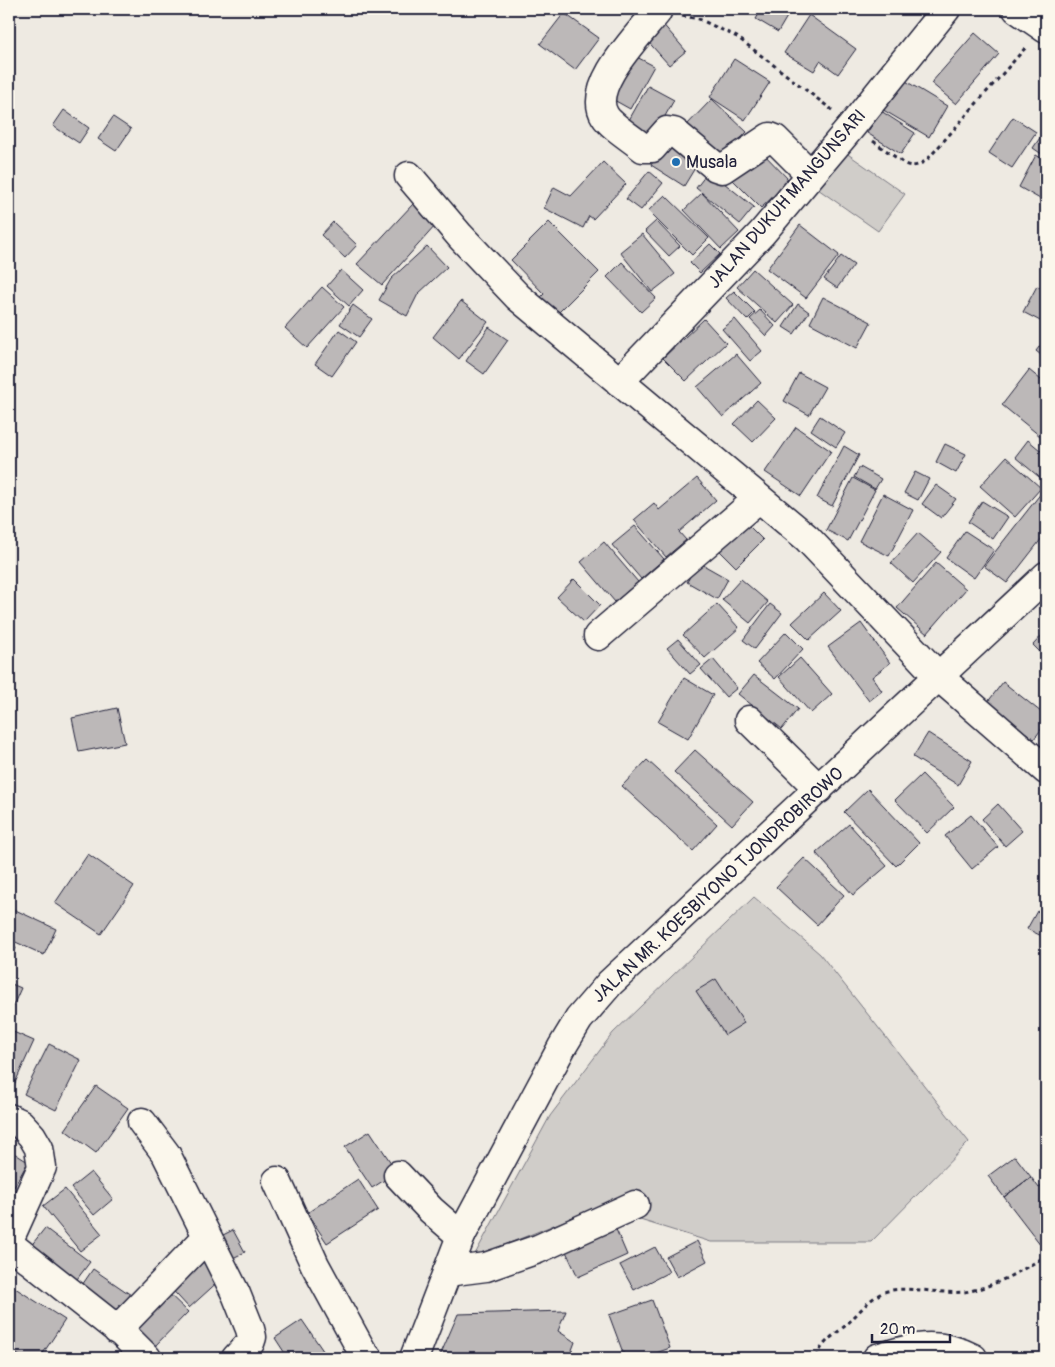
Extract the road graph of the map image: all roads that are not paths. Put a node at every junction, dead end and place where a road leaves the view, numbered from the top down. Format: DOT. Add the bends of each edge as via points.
graph roads {
  1 [pos="946,9"];
  2 [pos="1017,9"];
  3 [pos="656,11"];
  4 [pos="1045,28"];
  5 [pos="810,174"];
  6 [pos="409,176"];
  7 [pos="619,382"];
  8 [pos="759,498"];
  9 [pos="1046,576"];
  10 [pos="598,636"];
  11 [pos="940,677"];
  12 [pos="750,720"];
  13 [pos="1046,770"];
  14 [pos="819,789"];
  15 [pos="9,1118"];
  16 [pos="142,1122"];
  17 [pos="398,1175"];
  18 [pos="278,1181"];
  19 [pos="636,1204"];
  20 [pos="461,1236"];
  21 [pos="206,1238"];
  22 [pos="9,1242"];
  23 [pos="447,1272"];
  24 [pos="116,1330"];
  25 [pos="147,1358"];
  26 [pos="236,1358"];
  27 [pos="368,1358"];
  28 [pos="414,1358"];
  29 [pos="877,1358"];
  30 [pos="973,1358"];
  1 -- 5 [label="street, JALAN DUKUH MANGUNSARI"];
  2 -- 4 [label="street"];
  3 -- 5 [label="street" via="608,74 600,95 600,106 606,118 644,148 652,148 668,130 674,132 722,169 770,137"];
  5 -- 7 [label="street, JALAN DUKUH MANGUNSARI" via="762,233"];
  6 -- 7 [label="street" via="518,297"];
  7 -- 8 [label="street"];
  8 -- 10 [label="street"];
  8 -- 11 [label="street" via="806,538"];
  9 -- 11 [label="street, JALAN MR. KOESBIYONO TJONDROBIROWO"];
  11 -- 13 [label="street"];
  11 -- 14 [label="street, JALAN MR. KOESBIYONO TJONDROBIROWO"];
  12 -- 14 [label="street"];
  14 -- 20 [label="street, JALAN MR. KOESBIYONO TJONDROBIROWO" via="610,983 579,1019"];
  15 -- 22 [label="street" via="20,1123 32,1136 42,1167"];
  16 -- 21 [label="street" via="166,1154"];
  17 -- 20 [label="street"];
  18 -- 27 [label="street" via="315,1265"];
  19 -- 23 [label="street" via="538,1249 486,1267"];
  20 -- 23 [label="street, JALAN MR. KOESBIYONO TJONDROBIROWO"];
  21 -- 24 [label="street"];
  21 -- 26 [label="street" via="250,1328 250,1343"];
  22 -- 24 [label="street"];
  23 -- 28 [label="street, JALAN MR. KOESBIYONO TJONDROBIROWO"];
  24 -- 25 [label="street"];
  29 -- 30 [label="street" via="909,1348 930,1347 950,1349"];
}
